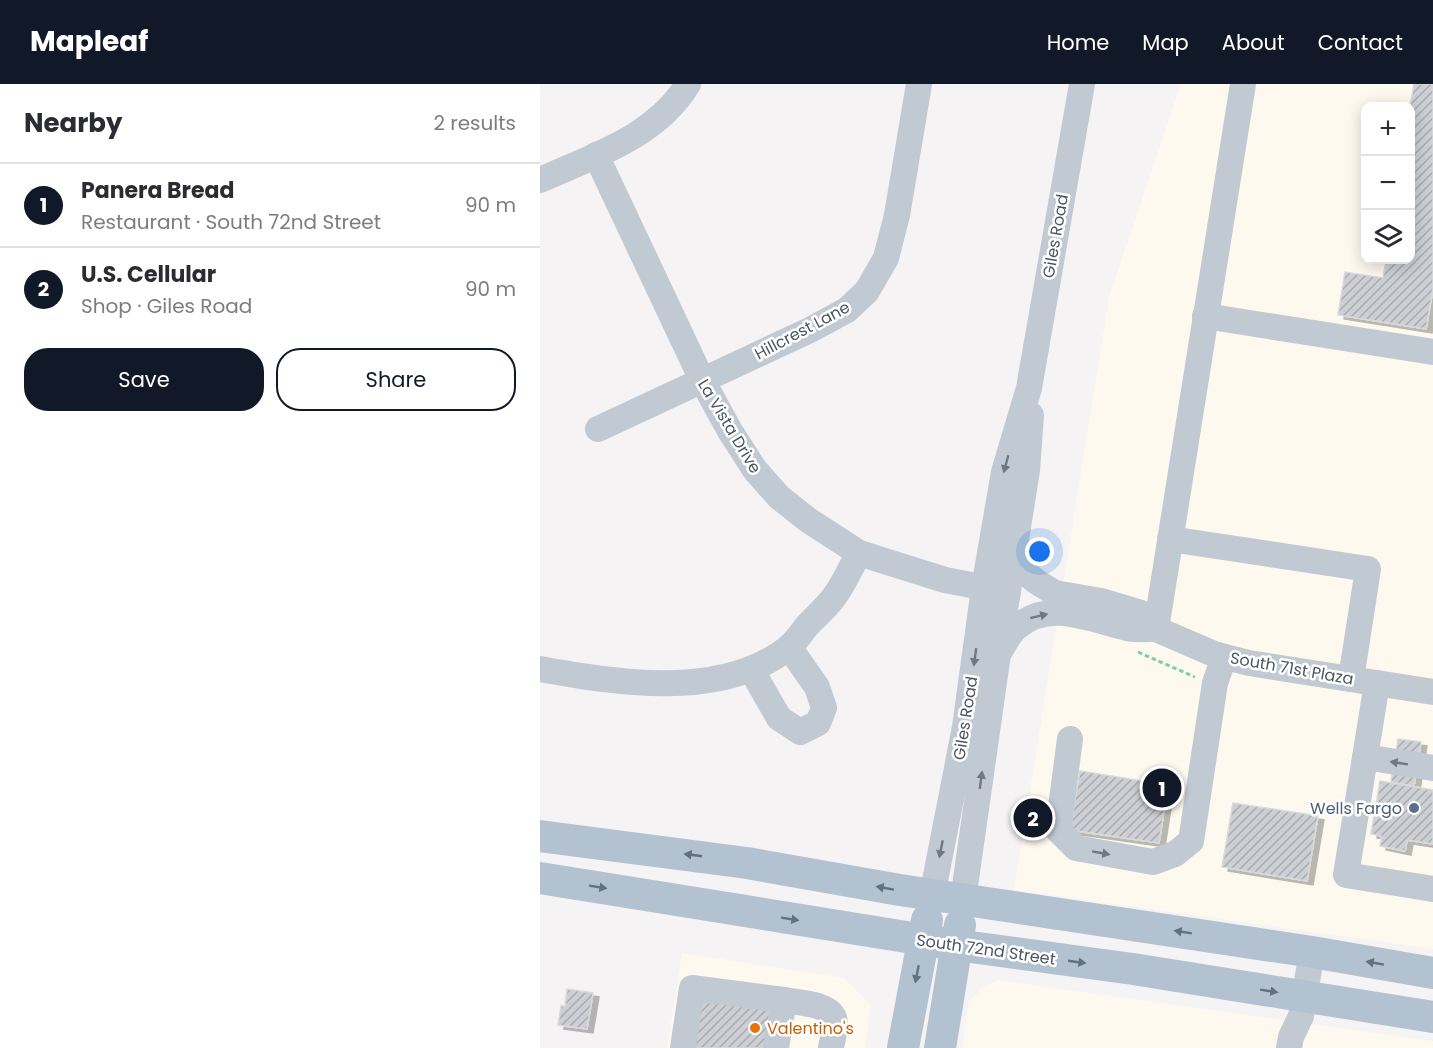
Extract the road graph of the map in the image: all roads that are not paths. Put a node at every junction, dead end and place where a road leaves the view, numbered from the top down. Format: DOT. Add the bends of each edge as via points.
graph roads {
  1 [pos="688,84"];
  2 [pos="919,84"];
  3 [pos="1082,84"];
  4 [pos="1243,84"];
  5 [pos="596,155"];
  6 [pos="540,180"];
  7 [pos="1205,316"];
  8 [pos="1433,352"];
  9 [pos="702,380"];
  10 [pos="1029,388"];
  11 [pos="598,429"];
  12 [pos="1170,538"];
  13 [pos="859,553"];
  14 [pos="1014,554"];
  15 [pos="996,590"];
  16 [pos="1156,629"];
  17 [pos="789,646"];
  18 [pos="998,654"];
  19 [pos="1224,657"];
  20 [pos="540,669"];
  21 [pos="751,669"];
  22 [pos="1351,679"];
  23 [pos="1377,683"];
  24 [pos="1433,692"];
  25 [pos="1070,739"];
  26 [pos="1365,757"];
  27 [pos="1433,768"];
  28 [pos="540,836"];
  29 [pos="540,878"];
  30 [pos="1433,889"];
  31 [pos="932,896"];
  32 [pos="963,900"];
  33 [pos="923,940"];
  34 [pos="956,945"];
  35 [pos="1312,952"];
  36 [pos="1433,973"];
  37 [pos="784,1000"];
  38 [pos="1303,1006"];
  39 [pos="1433,1017"];
  40 [pos="683,1048"];
  41 [pos="776,1048"];
  42 [pos="831,1048"];
  43 [pos="903,1048"];
  44 [pos="940,1048"];
  45 [pos="1289,1048"];
  46 [pos="1307,1048"];
  1 -- 5 [label="street" via="642,133"];
  2 -- 9 [label="street, Hillcrest Lane" via="897,215 886,258 867,291 838,315"];
  3 -- 10 [label="street, Giles Road"];
  4 -- 7 [label="street"];
  5 -- 6 [label="street"];
  5 -- 9 [label="street, La Vista Drive"];
  7 -- 8 [label="street"];
  7 -- 12 [label="street"];
  9 -- 11 [label="street, Hillcrest Lane"];
  9 -- 13 [label="street, La Vista Drive" via="755,470 779,497"];
  10 -- 14 [label="street, Giles Road" via="1027,470"];
  10 -- 15 [label="street, Giles Road, one-way" via="1004,472"];
  12 -- 16 [label="street"];
  12 -- 22 [label="street" via="1368,570"];
  13 -- 15 [label="street, La Vista Drive" via="945,580"];
  13 -- 17 [label="street" via="835,596"];
  14 -- 15 [label="street, Giles Road"];
  14 -- 16 [label="street, South 71st Plaza" via="1023,571 1055,593 1141,613"];
  15 -- 18 [label="street, Giles Road"];
  15 -- 31 [label="street, Giles Road, one-way"];
  18 -- 16 [label="street, South 71st Plaza, one-way" via="1014,629 1045,613 1100,619 1129,629"];
  16 -- 19 [label="street, South 71st Plaza"];
  17 -- 21 [label="street"];
  17 -- 21 [label="street" via="817,687 824,708 818,723 800,732 779,718"];
  32 -- 18 [label="street, Giles Road, one-way"];
  19 -- 22 [label="street, South 71st Plaza"];
  25 -- 19 [label="street, one-way" via="1058,830 1076,848 1154,862 1175,854 1191,841 1215,683"];
  20 -- 21 [label="street" via="585,677 681,684"];
  22 -- 23 [label="street, South 71st Plaza"];
  23 -- 24 [label="street, South 71st Plaza"];
  23 -- 26 [label="street"];
  27 -- 26 [label="street, one-way"];
  26 -- 30 [label="street" via="1346,875"];
  31 -- 28 [label="main road, one-way" via="747,862"];
  29 -- 33 [label="main road, South 72nd Street, one-way"];
  31 -- 32 [label="main road"];
  31 -- 33 [label="main road, Giles Road"];
  32 -- 34 [label="main road, Giles Road"];
  35 -- 32 [label="main road, one-way"];
  33 -- 34 [label="main road, South 72nd Street"];
  33 -- 43 [label="main road, Giles Road, one-way"];
  34 -- 38 [label="main road, South 72nd Street, one-way" via="1133,969"];
  34 -- 44 [label="main road, Giles Road"];
  36 -- 35 [label="main road, one-way"];
  35 -- 38 [label="street"];
  37 -- 40 [label="street" via="692,988"];
  37 -- 41 [label="street"];
  37 -- 42 [label="street" via="822,1007 831,1013 835,1022"];
  38 -- 39 [label="main road, South 72nd Street"];
  38 -- 45 [label="street"];
  38 -- 46 [label="street"];
}
